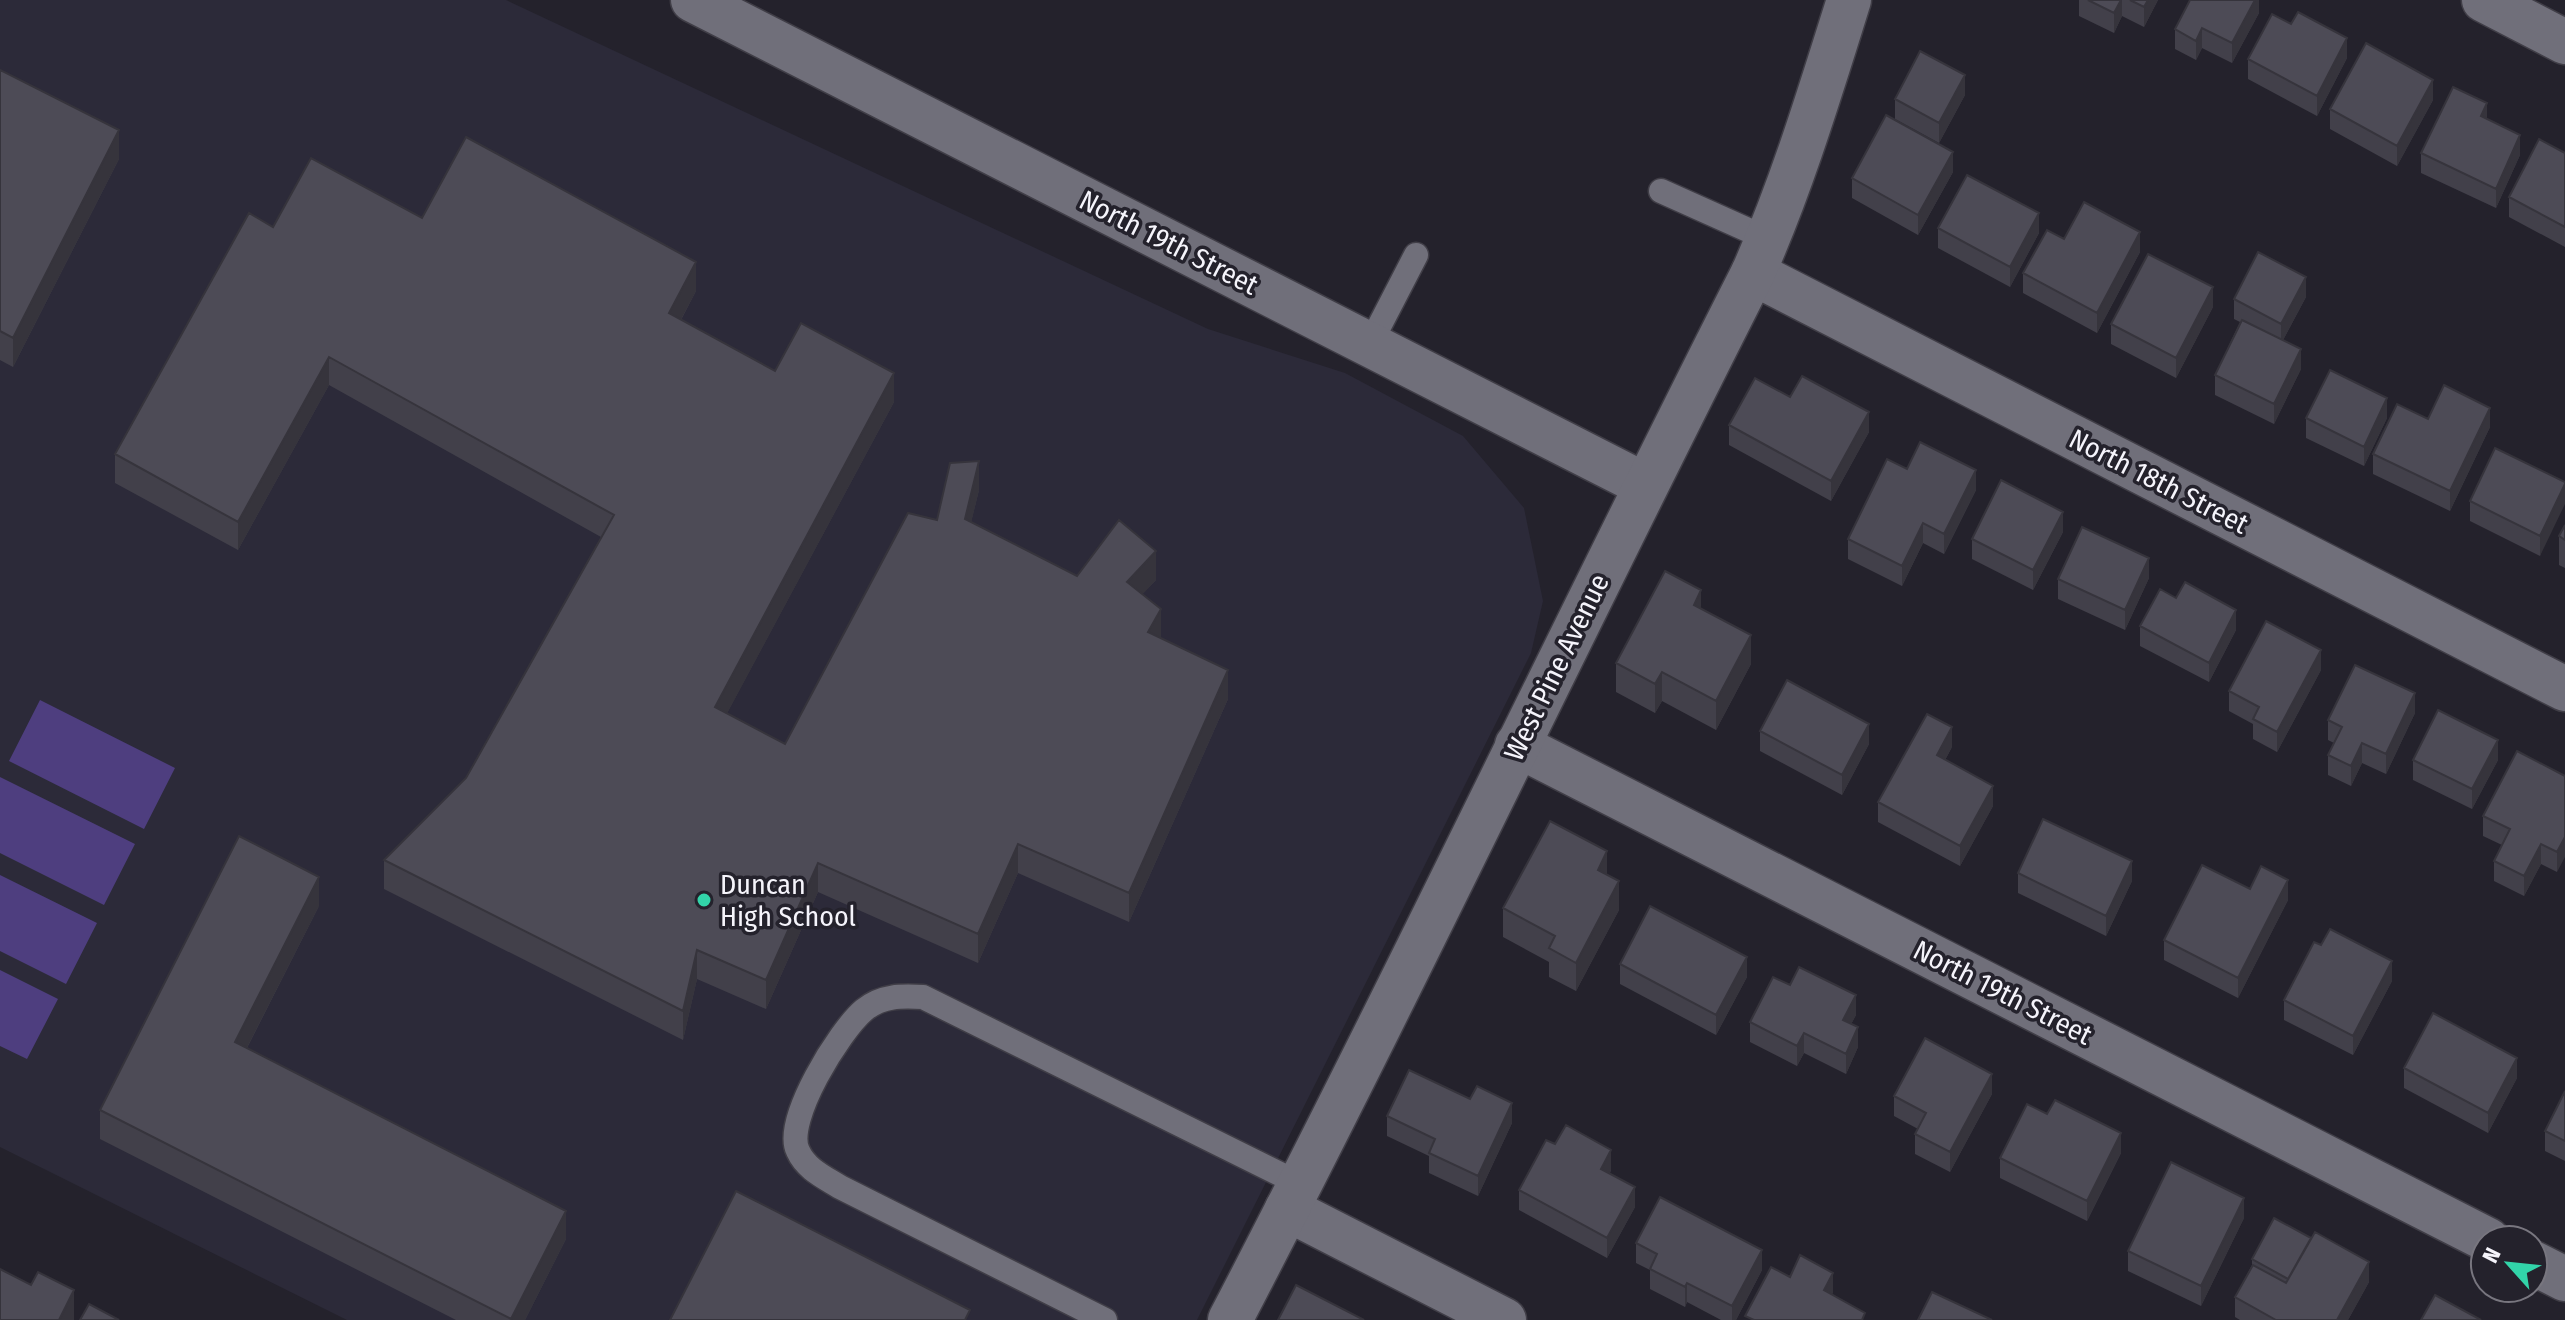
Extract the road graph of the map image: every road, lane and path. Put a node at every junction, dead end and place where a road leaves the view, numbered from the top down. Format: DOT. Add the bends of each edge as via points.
graph roads {
  1 [pos="693,0"];
  2 [pos="1849,0"];
  3 [pos="2484,0"];
  4 [pos="2565,42"];
  5 [pos="1661,191"];
  6 [pos="1416,255"];
  7 [pos="1760,256"];
  8 [pos="1370,344"];
  9 [pos="1645,485"];
  10 [pos="2565,689"];
  11 [pos="1517,745"];
  12 [pos="1294,1196"];
  13 [pos="2469,1230"];
  14 [pos="1105,1320"];
  15 [pos="1230,1320"];
  16 [pos="1504,1320"];
  1 -- 8 [label="street, North 19th Street"];
  2 -- 7 [label="street, West Pine Avenue"];
  3 -- 4 [label="street"];
  5 -- 7 [label="lane"];
  6 -- 8 [label="lane"];
  7 -- 9 [label="street, West Pine Avenue"];
  7 -- 10 [label="street, North 18th Street"];
  8 -- 9 [label="street, North 19th Street"];
  9 -- 11 [label="street, West Pine Avenue"];
  11 -- 12 [label="street, West Pine Avenue"];
  11 -- 13 [label="street, North 19th Street"];
  12 -- 14 [label="lane" via="923,997 894,995 865,1009 828,1054 798,1119 796,1149 810,1169"];
  12 -- 15 [label="street, West Pine Avenue"];
  12 -- 16 [label="street"];
}
